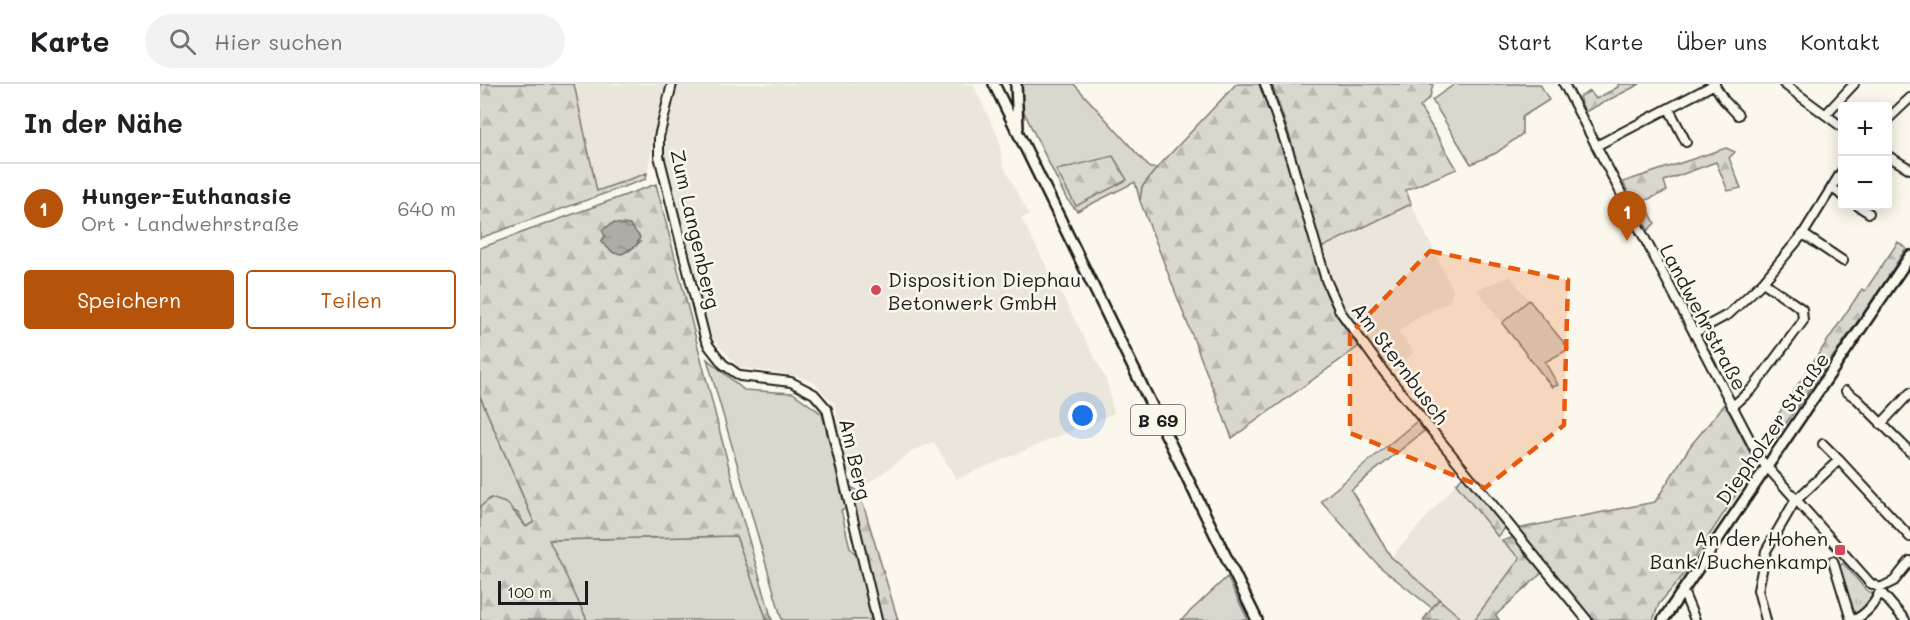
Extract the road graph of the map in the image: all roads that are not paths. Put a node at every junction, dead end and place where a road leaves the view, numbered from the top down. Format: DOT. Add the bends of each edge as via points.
graph roads {
  1 [pos="672,84"];
  2 [pos="994,84"];
  3 [pos="1016,84"];
  4 [pos="1264,84"];
  5 [pos="1564,84"];
  6 [pos="1714,84"];
  7 [pos="1784,84"];
  8 [pos="1854,84"];
  9 [pos="1910,98"];
  10 [pos="1669,110"];
  11 [pos="1826,114"];
  12 [pos="1892,114"];
  13 [pos="1738,115"];
  14 [pos="1838,124"];
  15 [pos="1018,134"];
  16 [pos="1686,142"];
  17 [pos="1596,146"];
  18 [pos="1892,159"];
  19 [pos="1910,169"];
  20 [pos="1838,178"];
  21 [pos="1832,188"];
  22 [pos="1838,192"];
  23 [pos="1864,210"];
  24 [pos="1869,213"];
  25 [pos="1803,234"];
  26 [pos="1910,256"];
  27 [pos="1843,261"];
  28 [pos="1763,282"];
  29 [pos="1694,333"];
  30 [pos="709,345"];
  31 [pos="1846,391"];
  32 [pos="1910,393"];
  33 [pos="1732,407"];
  34 [pos="1881,424"];
  35 [pos="1823,444"];
  36 [pos="1910,452"];
  37 [pos="1839,460"];
  38 [pos="1767,467"];
  39 [pos="1795,501"];
  40 [pos="1910,537"];
  41 [pos="1833,561"];
  42 [pos="1910,561"];
  43 [pos="1880,590"];
  44 [pos="1681,594"];
  45 [pos="877,620"];
  46 [pos="1257,620"];
  47 [pos="1587,620"];
  48 [pos="1663,620"];
  49 [pos="1695,620"];
  50 [pos="1766,620"];
  51 [pos="1852,620"];
  52 [pos="1905,620"];
  1 -- 30 [label="street, Zum Langenberg" via="658,156"];
  2 -- 15 [label="main road, B 69"];
  3 -- 15 [label="main road"];
  4 -- 47 [label="street, Am Sternbusch" via="1290,156 1326,280 1340,310 1384,372"];
  5 -- 17 [label="street, Landwehrstraße"];
  6 -- 10 [label="street"];
  6 -- 13 [label="street"];
  7 -- 11 [label="street"];
  8 -- 11 [label="street"];
  9 -- 12 [label="street"];
  10 -- 16 [label="street"];
  10 -- 17 [label="street"];
  11 -- 14 [label="street"];
  15 -- 46 [label="main road, B 69"];
  17 -- 29 [label="street, Landwehrstraße"];
  18 -- 19 [label="street"];
  20 -- 21 [label="street"];
  21 -- 22 [label="street"];
  21 -- 25 [label="street"];
  23 -- 24 [label="street"];
  25 -- 27 [label="street"];
  25 -- 28 [label="street"];
  26 -- 38 [label="main road, Diepholzer Straße"];
  28 -- 29 [label="street" via="1729,314"];
  28 -- 33 [label="street" via="1798,306 1804,317 1773,363"];
  29 -- 33 [label="street, Landwehrstraße"];
  30 -- 45 [label="street, Am Berg" via="723,364 740,376 791,382 814,394 827,409"];
  31 -- 34 [label="street"];
  32 -- 34 [label="street"];
  33 -- 38 [label="street, Landwehrstraße"];
  34 -- 36 [label="street"];
  35 -- 37 [label="street"];
  37 -- 39 [label="street"];
  37 -- 40 [label="street"];
  38 -- 39 [label="street, Landwehrstraße"];
  38 -- 44 [label="main road, Diepholzer Straße"];
  39 -- 43 [label="street, Landwehrstraße"];
  39 -- 50 [label="street" via="1766,551 1760,572 1758,590"];
  41 -- 51 [label="street"];
  42 -- 43 [label="street" via="1894,581"];
  43 -- 51 [label="street" via="1863,614"];
  43 -- 52 [label="street, Landwehrstraße"];
  44 -- 48 [label="main road, Diepholzer Straße"];
  44 -- 49 [label="street"];
}
